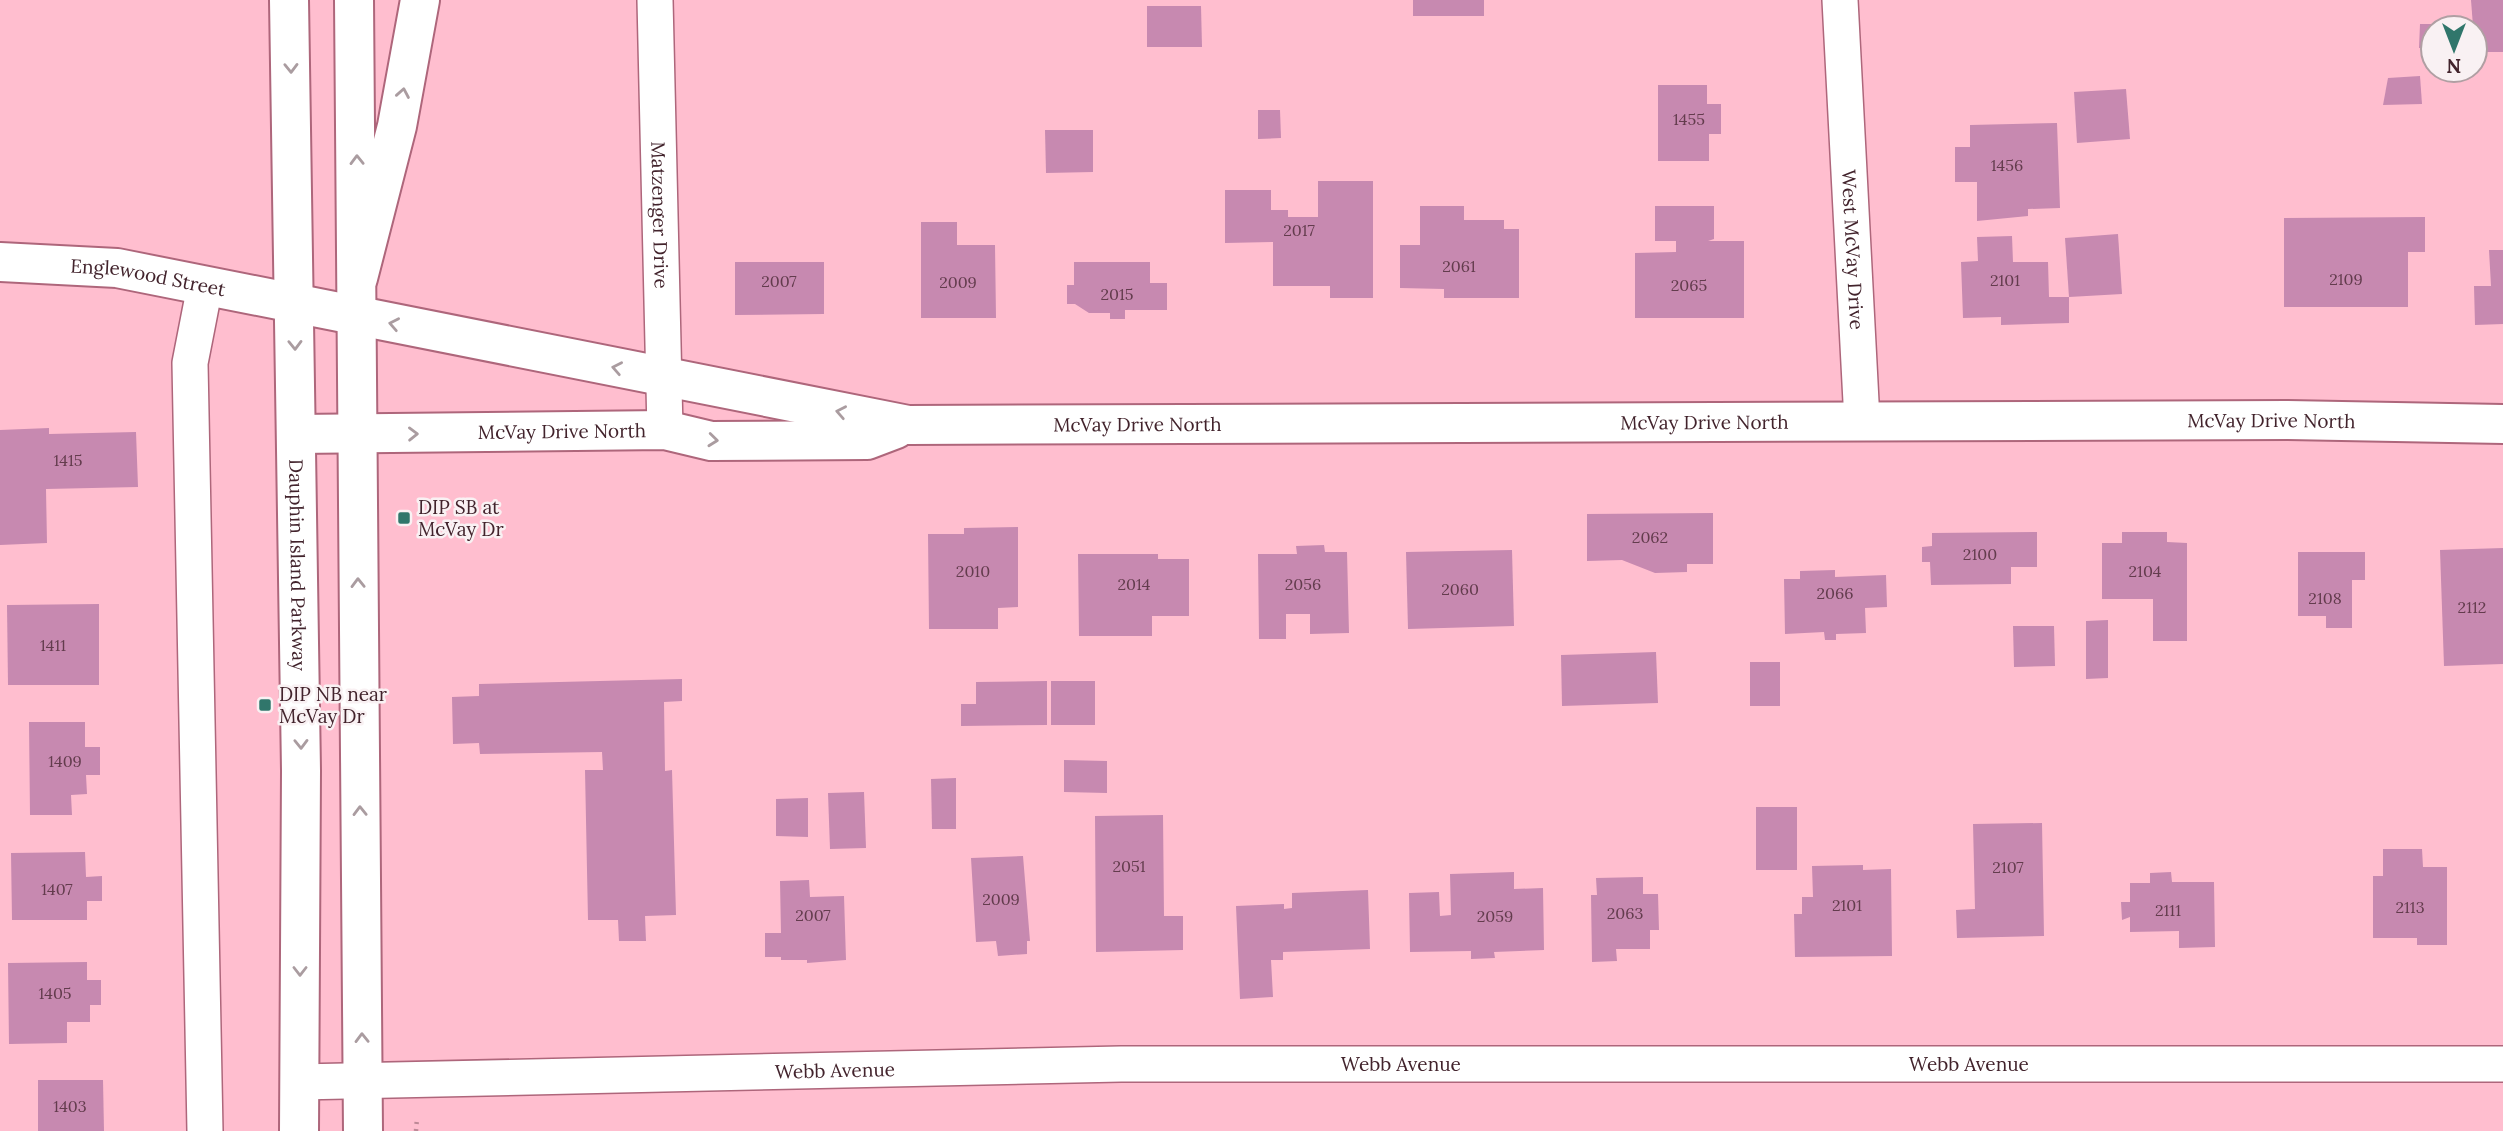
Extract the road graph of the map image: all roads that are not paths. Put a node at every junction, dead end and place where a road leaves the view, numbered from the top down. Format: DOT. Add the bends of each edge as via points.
graph roads {
  1 [pos="289,0"];
  2 [pos="354,0"];
  3 [pos="420,0"];
  4 [pos="654,0"];
  5 [pos="1840,0"];
  6 [pos="0,262"];
  7 [pos="358,278"];
  8 [pos="205,286"];
  9 [pos="294,303"];
  10 [pos="358,316"];
  11 [pos="664,377"];
  12 [pos="1861,421"];
  13 [pos="2503,424"];
  14 [pos="908,425"];
  15 [pos="665,430"];
  16 [pos="296,434"];
  17 [pos="357,434"];
  18 [pos="2503,1064"];
  19 [pos="363,1079"];
  20 [pos="299,1082"];
  21 [pos="205,1131"];
  22 [pos="299,1131"];
  23 [pos="363,1131"];
  1 -- 9 [label="main road, Dauphin Island Parkway, one-way"];
  7 -- 2 [label="main road, one-way"];
  7 -- 3 [label="main road, one-way" via="397,126"];
  4 -- 11 [label="street, Matzenger Drive"];
  5 -- 12 [label="street, West McVay Drive"];
  6 -- 8 [label="main road, Englewood Street" via="117,268"];
  7 -- 10 [label="main road"];
  8 -- 9 [label="main road, Englewood Street"];
  8 -- 21 [label="street" via="190,363"];
  9 -- 10 [label="main road, Englewood Street"];
  9 -- 16 [label="main road, Dauphin Island Parkway, one-way"];
  11 -- 10 [label="main road, McVay Drive North, one-way"];
  10 -- 17 [label="main road"];
  14 -- 11 [label="main road, McVay Drive North, one-way"];
  11 -- 15 [label="street, Matzenger Drive"];
  12 -- 13 [label="main road, McVay Drive North"];
  12 -- 14 [label="main road, McVay Drive North"];
  15 -- 14 [label="main road, McVay Drive North, one-way" via="711,442 867,440"];
  17 -- 15 [label="main road, McVay Drive North, one-way"];
  16 -- 17 [label="main road, McVay Drive North"];
  16 -- 20 [label="main road, Dauphin Island Parkway, one-way"];
  19 -- 17 [label="main road, one-way"];
  18 -- 19 [label="street, Webb Avenue" via="1121,1064"];
  19 -- 20 [label="street, Webb Avenue"];
  19 -- 23 [label="main road"];
  20 -- 22 [label="main road, Dauphin Island Parkway"];
}
